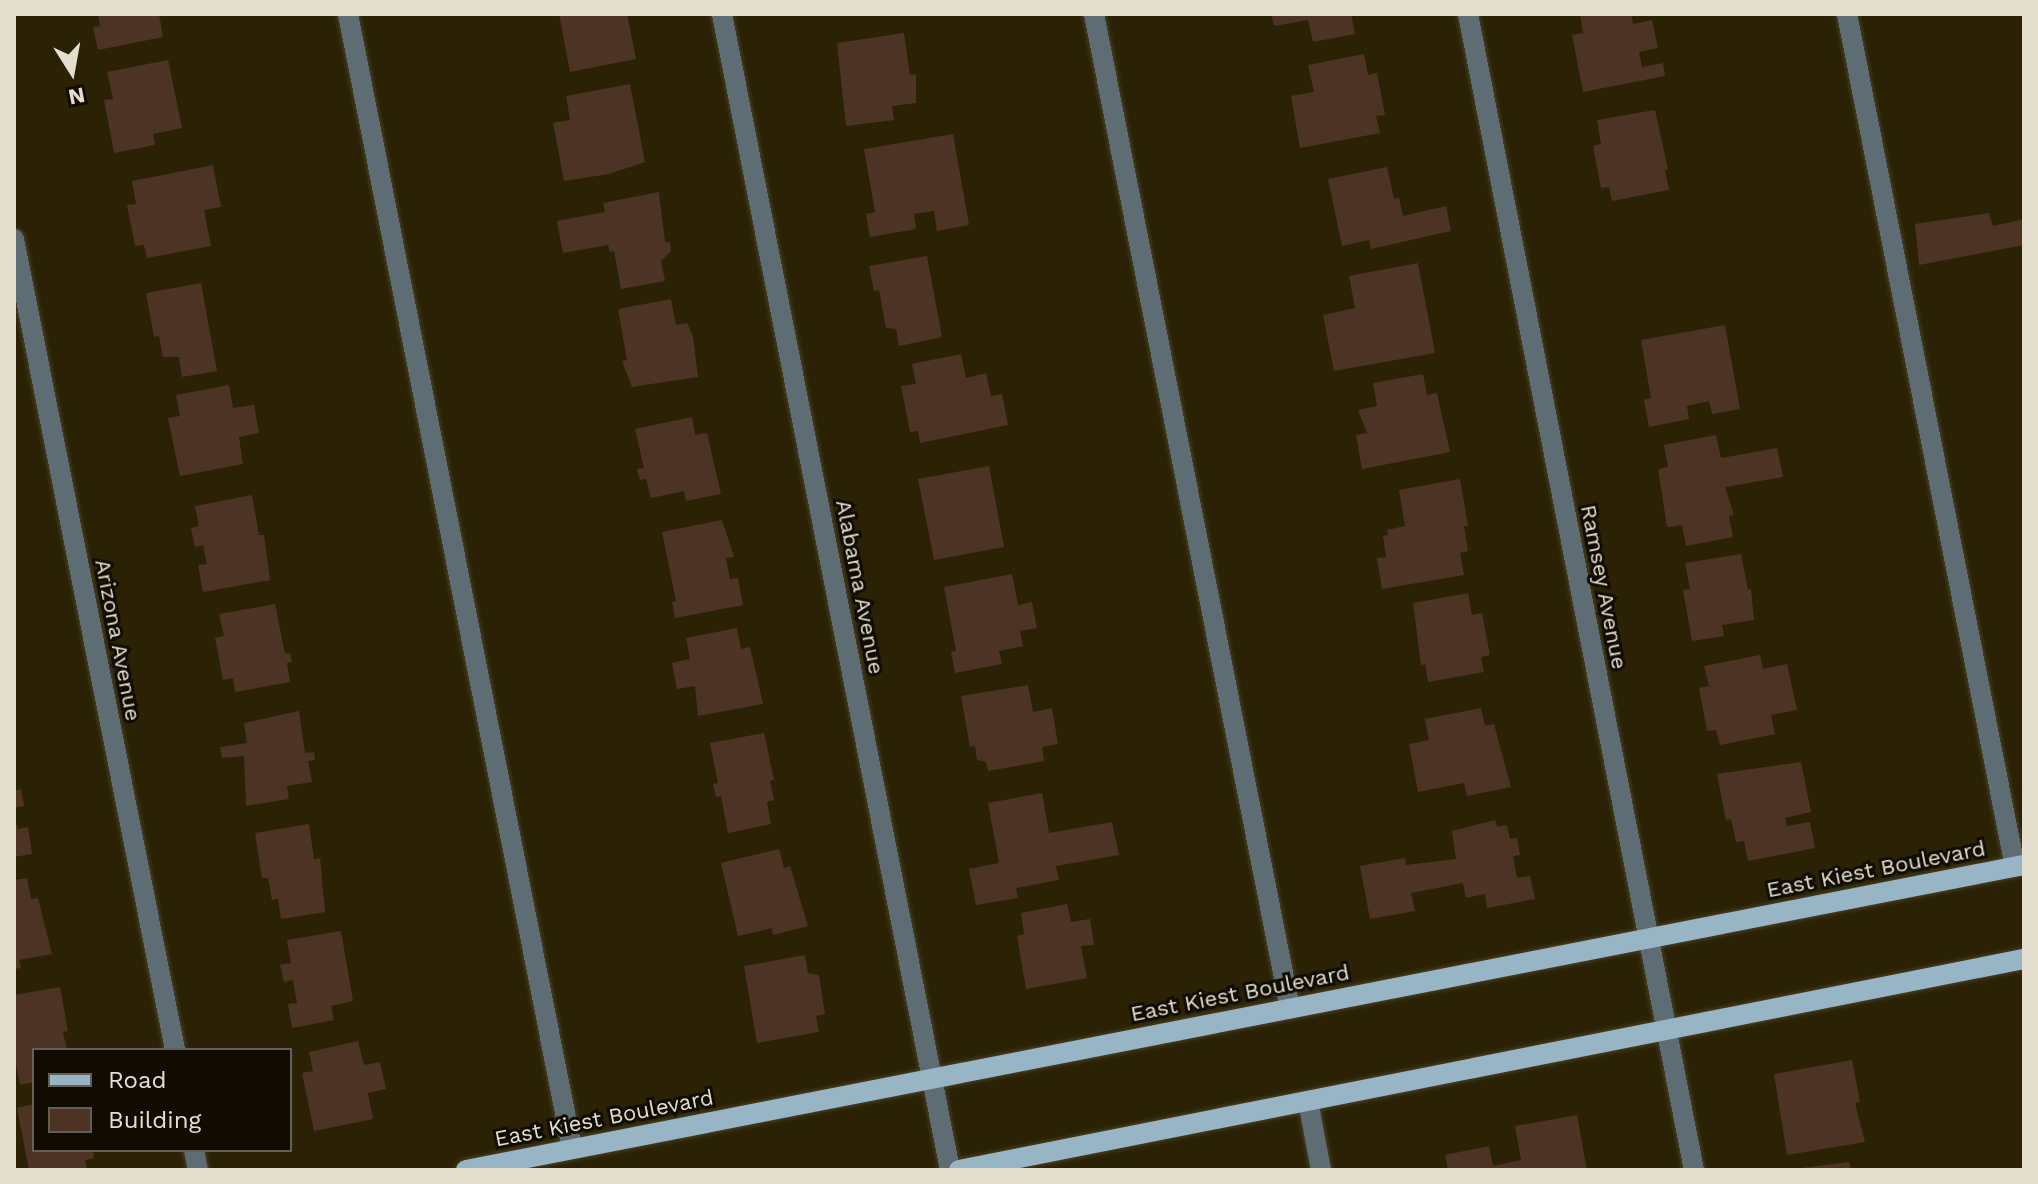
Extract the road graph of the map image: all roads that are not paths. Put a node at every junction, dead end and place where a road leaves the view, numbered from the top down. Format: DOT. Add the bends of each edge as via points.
graph roads {
  1 [pos="348,14"];
  2 [pos="722,14"];
  3 [pos="1094,14"];
  4 [pos="1468,14"];
  5 [pos="1847,14"];
  6 [pos="14,239"];
  7 [pos="2020,866"];
  8 [pos="1648,938"];
  9 [pos="2024,959"];
  10 [pos="1290,1008"];
  11 [pos="1666,1030"];
  12 [pos="175,1048"];
  13 [pos="932,1078"];
  14 [pos="1308,1101"];
  15 [pos="572,1148"];
  16 [pos="466,1170"];
  17 [pos="950,1170"];
  18 [pos="959,1170"];
  19 [pos="1321,1170"];
  20 [pos="1694,1170"];
  1 -- 15 [label="street"];
  2 -- 13 [label="street, Alabama Avenue"];
  3 -- 10 [label="street"];
  4 -- 8 [label="street, Ramsey Avenue"];
  5 -- 7 [label="street"];
  6 -- 12 [label="street, Arizona Avenue"];
  7 -- 8 [label="main road, East Kiest Boulevard"];
  8 -- 10 [label="main road, East Kiest Boulevard"];
  8 -- 11 [label="street, Ramsey Avenue"];
  9 -- 11 [label="main road"];
  10 -- 13 [label="main road, East Kiest Boulevard"];
  11 -- 14 [label="main road"];
  11 -- 20 [label="street, Ramsey Avenue"];
  13 -- 15 [label="main road, East Kiest Boulevard"];
  13 -- 17 [label="street, Alabama Avenue"];
  14 -- 18 [label="main road"];
  14 -- 19 [label="street"];
  15 -- 16 [label="main road, East Kiest Boulevard"];
}
